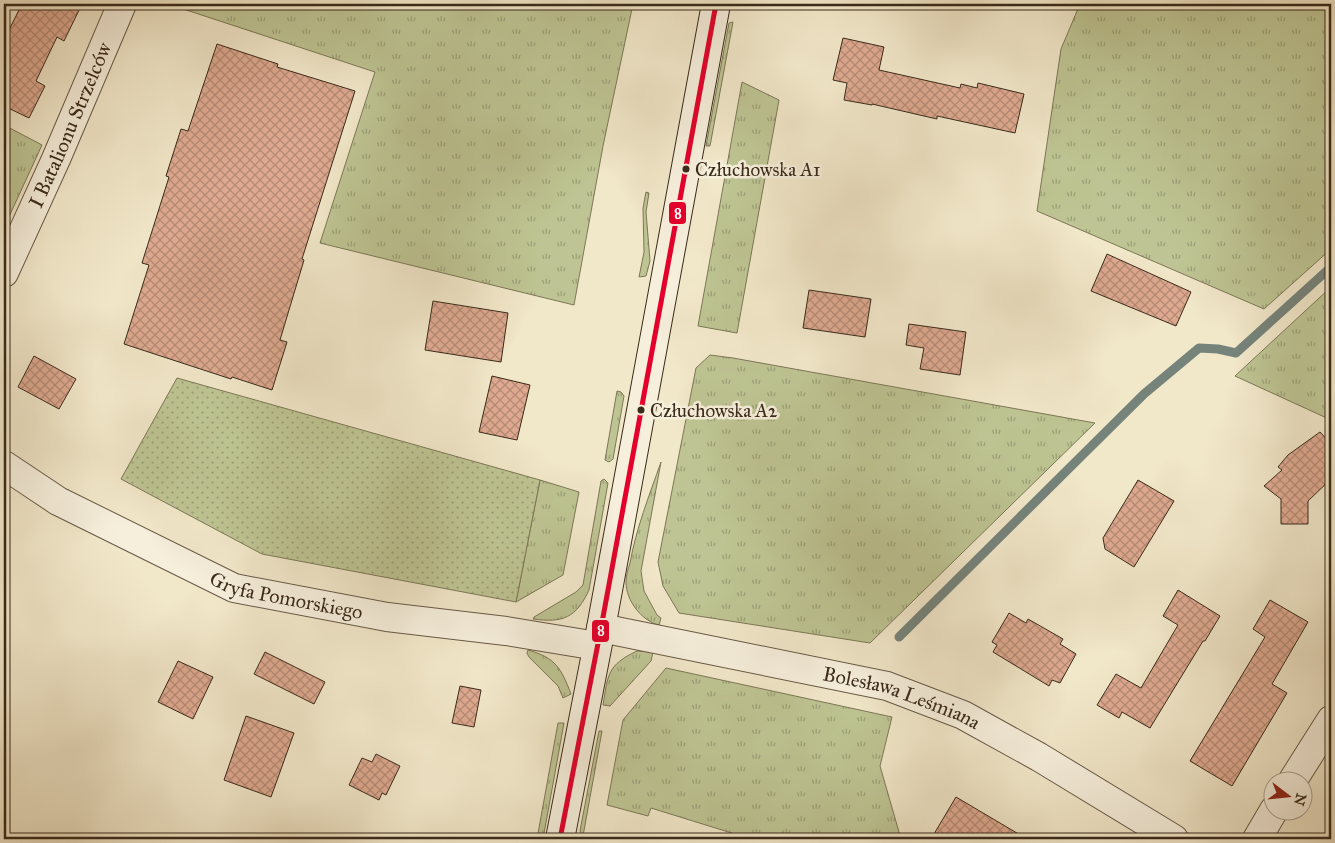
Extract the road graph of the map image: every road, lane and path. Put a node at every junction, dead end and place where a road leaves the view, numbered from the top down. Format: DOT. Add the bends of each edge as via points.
graph roads {
  1 [pos="122,4"];
  2 [pos="716,4"];
  3 [pos="4,273"];
  4 [pos="4,465"];
  5 [pos="599,637"];
  6 [pos="1331,720"];
  7 [pos="1299,770"];
  8 [pos="1268,820"];
  9 [pos="560,839"];
  10 [pos="1174,839"];
  11 [pos="1257,839"];
  1 -- 3 [label="street, I Batalionu Strzelców"];
  2 -- 5 [label="street"];
  4 -- 5 [label="street, Gryfa Pomorskiego" via="58,501 234,588 387,617 506,631"];
  5 -- 9 [label="street"];
  5 -- 10 [label="street, Bolesława Leśmiana" via="887,686 963,715"];
  6 -- 7 [label="street"];
  8 -- 11 [label="street"];
}
